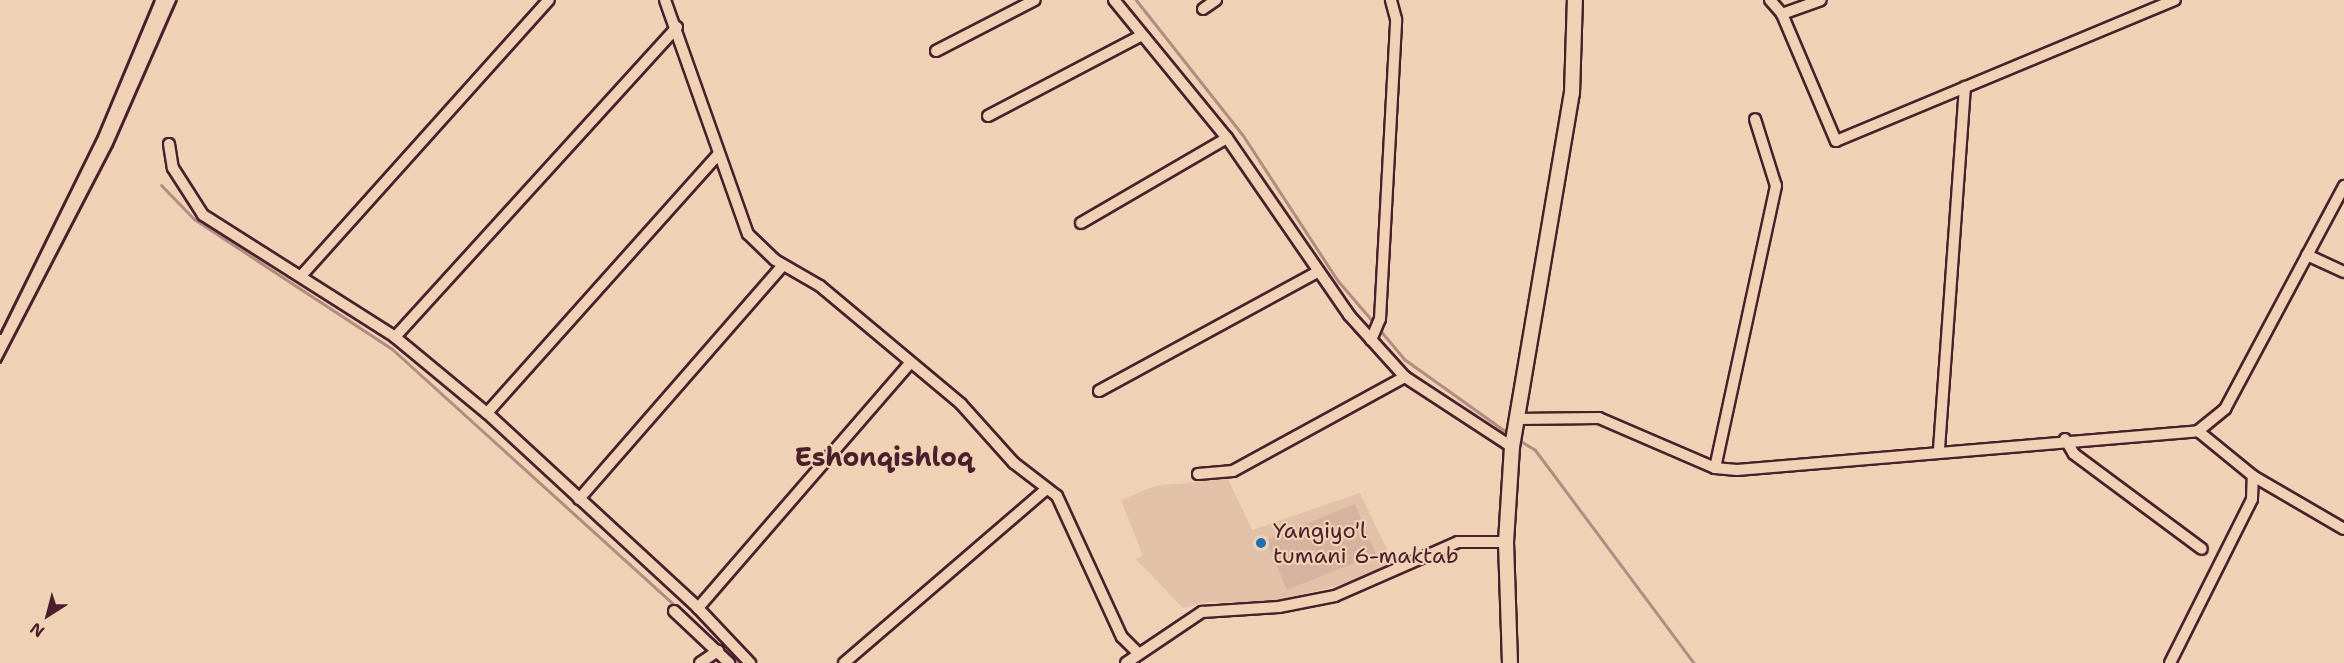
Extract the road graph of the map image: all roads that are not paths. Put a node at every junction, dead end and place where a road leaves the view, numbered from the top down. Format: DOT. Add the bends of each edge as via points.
graph roads {
  1 [pos="549,0"];
  2 [pos="665,0"];
  3 [pos="1035,0"];
  4 [pos="1114,0"];
  5 [pos="1215,0"];
  6 [pos="1391,0"];
  7 [pos="1575,0"];
  8 [pos="1770,0"];
  9 [pos="1821,0"];
  10 [pos="2175,0"];
  11 [pos="1203,9"];
  12 [pos="1782,14"];
  13 [pos="677,27"];
  14 [pos="1142,35"];
  15 [pos="936,51"];
  16 [pos="1965,87"];
  17 [pos="988,116"];
  18 [pos="1755,119"];
  19 [pos="1227,138"];
  20 [pos="169,144"];
  21 [pos="718,154"];
  22 [pos="2344,186"];
  23 [pos="1081,223"];
  24 [pos="2307,255"];
  25 [pos="783,265"];
  26 [pos="1317,272"];
  27 [pos="2344,272"];
  28 [pos="301,276"];
  29 [pos="395,337"];
  30 [pos="1371,340"];
  31 [pos="909,364"];
  32 [pos="1405,377"];
  33 [pos="1099,391"];
  34 [pos="487,413"];
  35 [pos="1516,424"];
  36 [pos="2198,431"];
  37 [pos="2065,439"];
  38 [pos="1512,447"];
  39 [pos="1939,449"];
  40 [pos="1715,468"];
  41 [pos="1198,474"];
  42 [pos="2253,476"];
  43 [pos="1045,490"];
  44 [pos="579,499"];
  45 [pos="2344,529"];
  46 [pos="1506,542"];
  47 [pos="2202,549"];
  48 [pos="698,608"];
  49 [pos="674,610"];
  50 [pos="718,651"];
  51 [pos="1138,653"];
  52 [pos="700,663"];
  53 [pos="729,663"];
  54 [pos="750,663"];
  55 [pos="844,663"];
  56 [pos="1126,663"];
  57 [pos="1510,663"];
  58 [pos="2170,663"];
  1 -- 28 [label="street"];
  2 -- 13 [label="street"];
  3 -- 15 [label="street"];
  4 -- 14 [label="street"];
  5 -- 11 [label="street"];
  6 -- 30 [label="street" via="1396,19 1380,319"];
  7 -- 35 [label="main road" via="1572,93"];
  8 -- 12 [label="street"];
  9 -- 12 [label="street"];
  10 -- 16 [label="street"];
  12 -- 16 [label="street" via="1836,141"];
  13 -- 21 [label="street"];
  13 -- 29 [label="street"];
  14 -- 17 [label="street"];
  14 -- 19 [label="street"];
  16 -- 39 [label="street"];
  18 -- 40 [label="street" via="1776,186"];
  19 -- 23 [label="street"];
  19 -- 26 [label="street"];
  20 -- 28 [label="street" via="172,168 203,215"];
  21 -- 25 [label="street" via="748,234"];
  21 -- 34 [label="street"];
  22 -- 24 [label="street"];
  24 -- 27 [label="street"];
  24 -- 36 [label="street" via="2225,409"];
  25 -- 31 [label="street" via="820,286"];
  25 -- 44 [label="street"];
  26 -- 30 [label="street"];
  26 -- 33 [label="street"];
  28 -- 29 [label="street"];
  29 -- 34 [label="street"];
  30 -- 32 [label="street"];
  31 -- 43 [label="street" via="961,404 998,448"];
  31 -- 48 [label="street"];
  32 -- 38 [label="street"];
  32 -- 41 [label="street" via="1233,471"];
  34 -- 44 [label="street"];
  35 -- 38 [label="main road"];
  35 -- 40 [label="street" via="1599,418"];
  36 -- 37 [label="street"];
  36 -- 42 [label="street"];
  37 -- 39 [label="street"];
  37 -- 47 [label="street" via="2074,454"];
  38 -- 46 [label="main road"];
  39 -- 40 [label="street" via="1737,470"];
  42 -- 45 [label="street"];
  42 -- 58 [label="street" via="2252,500"];
  43 -- 51 [label="street" via="1065,508 1122,638"];
  43 -- 55 [label="street"];
  44 -- 48 [label="street"];
  46 -- 51 [label="street" via="1458,542 1335,596 1279,607 1202,612"];
  46 -- 57 [label="main road"];
  48 -- 54 [label="street"];
  49 -- 50 [label="street"];
  50 -- 52 [label="street"];
  50 -- 53 [label="street"];
  51 -- 56 [label="street"];
}
